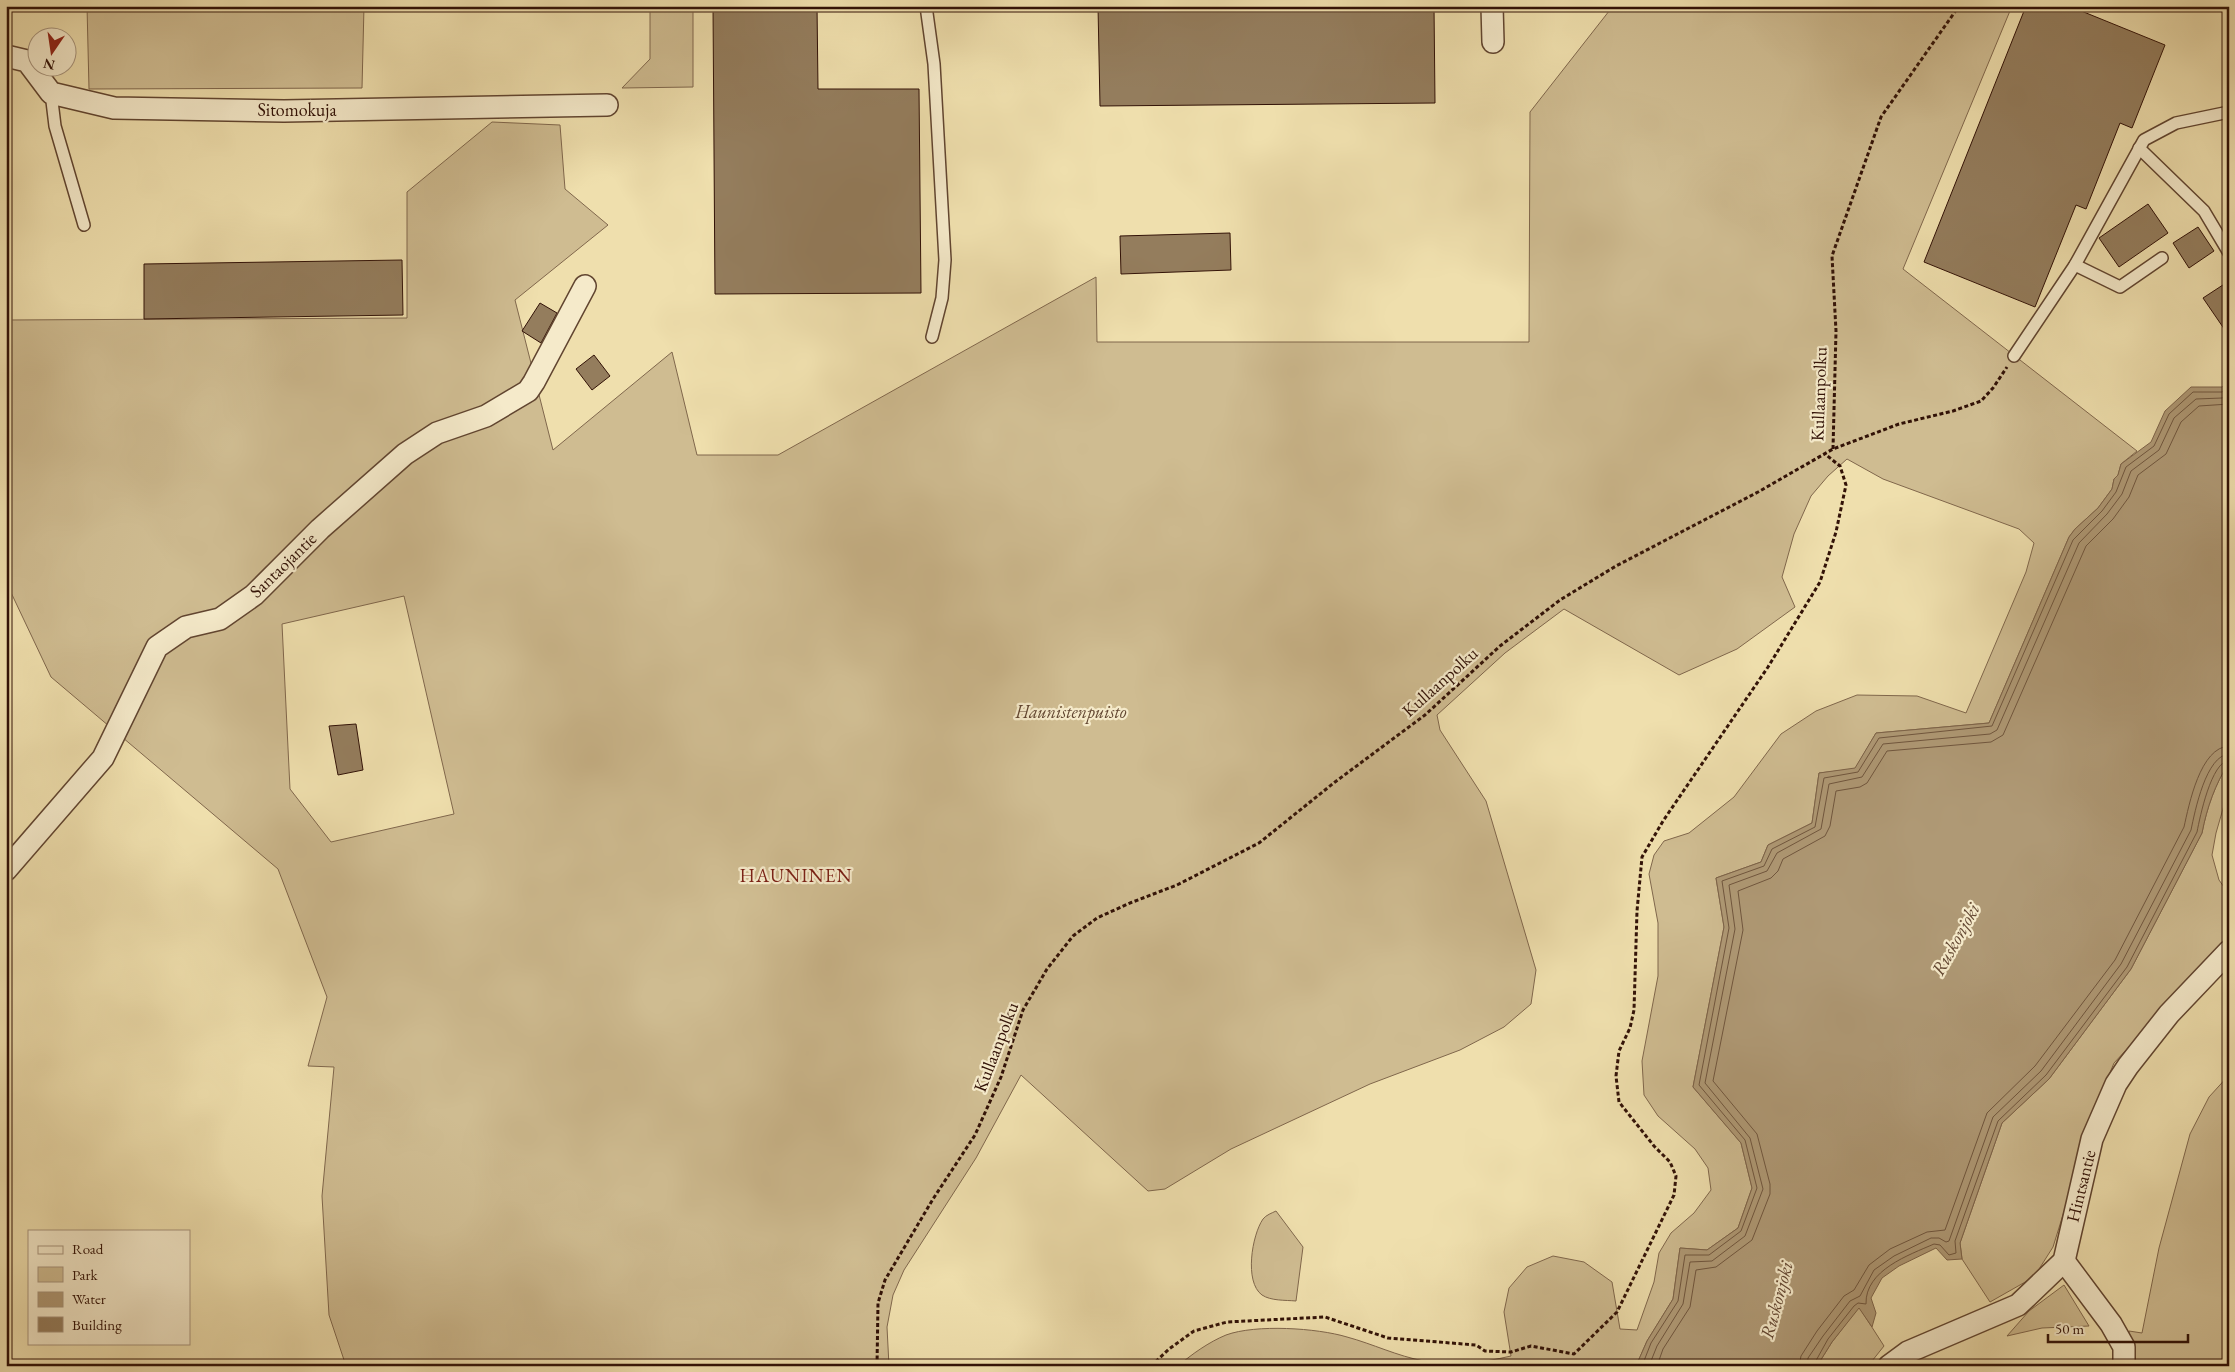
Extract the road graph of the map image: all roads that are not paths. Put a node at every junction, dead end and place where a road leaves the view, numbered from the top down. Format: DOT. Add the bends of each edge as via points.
graph roads {
  1 [pos="926,6"];
  2 [pos="1492,6"];
  3 [pos="1492,42"];
  4 [pos="6,56"];
  5 [pos="51,93"];
  6 [pos="607,105"];
  7 [pos="2229,112"];
  8 [pos="2139,148"];
  9 [pos="84,225"];
  10 [pos="2229,254"];
  11 [pos="2162,258"];
  12 [pos="2075,265"];
  13 [pos="585,286"];
  14 [pos="932,337"];
  15 [pos="2014,356"];
  16 [pos="6,870"];
  17 [pos="2229,951"];
  18 [pos="2064,1261"];
  19 [pos="1889,1366"];
  20 [pos="2124,1366"];
  1 -- 14 [label="lane" via="934,64 945,260 942,298"];
  2 -- 3 [label="street"];
  4 -- 5 [label="street" via="27,61"];
  5 -- 6 [label="street, Sitomokuja" via="114,108 284,111"];
  5 -- 9 [label="lane" via="55,126"];
  7 -- 8 [label="lane" via="2176,123 2144,140"];
  8 -- 10 [label="lane" via="2204,211"];
  8 -- 12 [label="lane"];
  11 -- 12 [label="lane" via="2120,287"];
  12 -- 15 [label="lane"];
  13 -- 16 [label="street, Santaojantie" via="528,391 486,416 437,433 405,454 320,529 254,595 220,619 186,627 157,647 103,758"];
  17 -- 18 [label="street, Hintsantie" via="2170,1014 2116,1084 2092,1139"];
  18 -- 19 [label="street" via="2018,1305 1908,1352"];
  18 -- 20 [label="street" via="2111,1324 2124,1347"];
}
